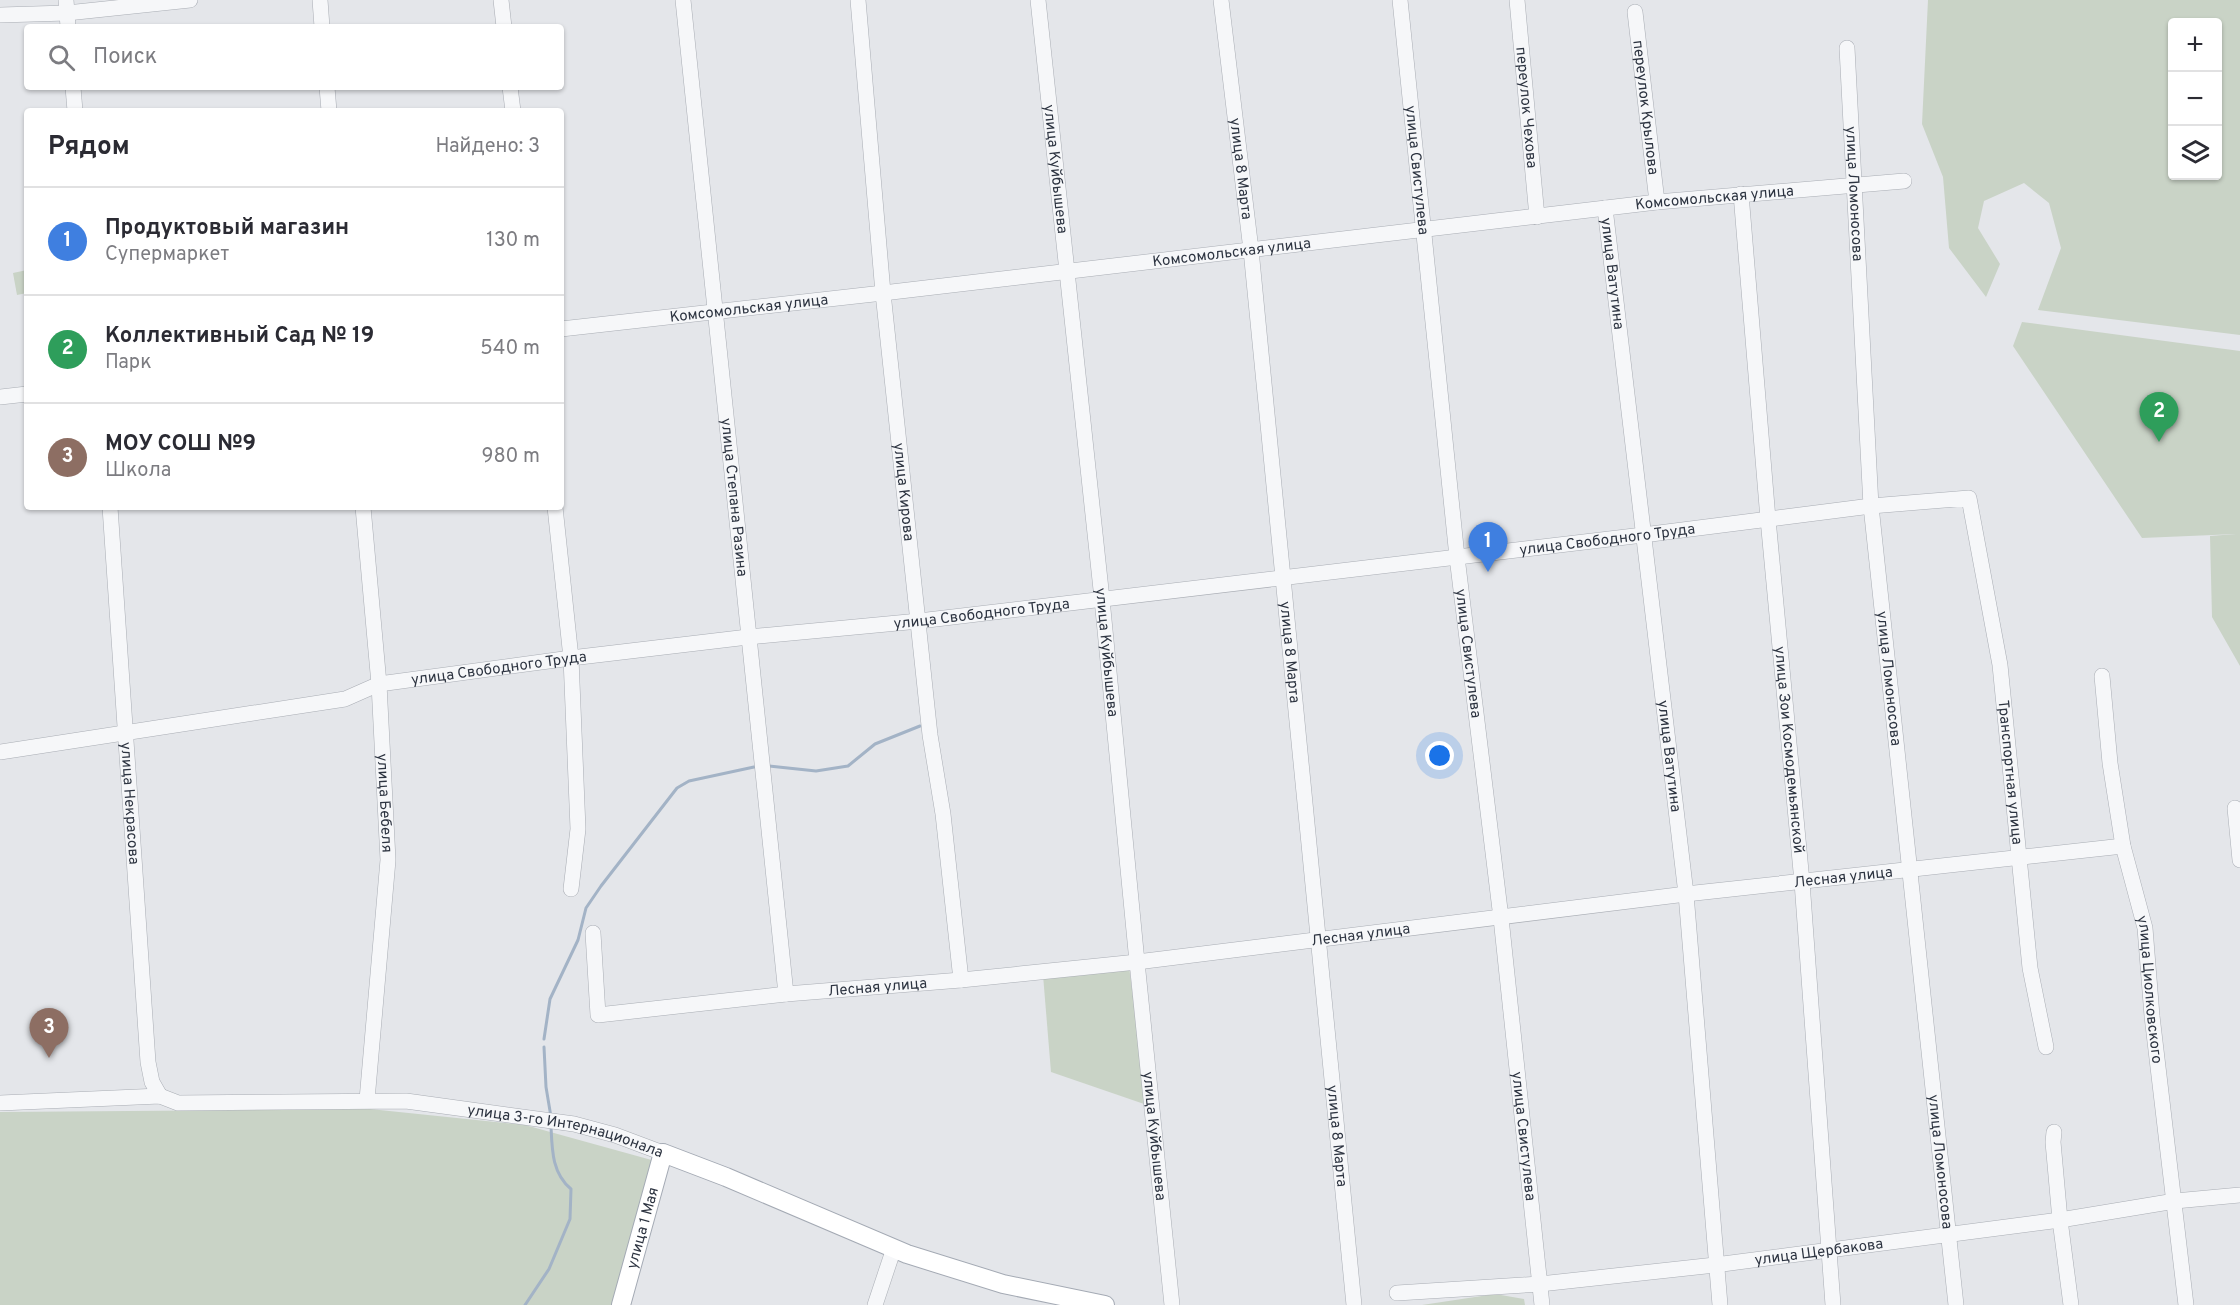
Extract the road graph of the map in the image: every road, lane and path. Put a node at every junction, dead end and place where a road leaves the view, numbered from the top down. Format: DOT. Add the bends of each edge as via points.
graph roads {
  1 [pos="190,0"];
  2 [pos="320,0"];
  3 [pos="501,0"];
  4 [pos="683,0"];
  5 [pos="858,0"];
  6 [pos="1038,0"];
  7 [pos="1221,0"];
  8 [pos="1400,0"];
  9 [pos="1517,0"];
  10 [pos="1635,12"];
  11 [pos="67,13"];
  12 [pos="0,15"];
  13 [pos="322,24"];
  14 [pos="504,24"];
  15 [pos="1847,48"];
  16 [pos="74,90"];
  17 [pos="327,90"];
  18 [pos="510,90"];
  19 [pos="75,108"];
  20 [pos="329,108"];
  21 [pos="513,108"];
  22 [pos="1904,181"];
  23 [pos="1853,185"];
  24 [pos="1741,194"];
  25 [pos="1657,202"];
  26 [pos="1605,208"];
  27 [pos="1537,217"];
  28 [pos="1423,230"];
  29 [pos="1251,250"];
  30 [pos="1065,272"];
  31 [pos="883,293"];
  32 [pos="715,310"];
  33 [pos="564,329"];
  34 [pos="24,394"];
  35 [pos="0,398"];
  36 [pos="1969,498"];
  37 [pos="1871,506"];
  38 [pos="110,510"];
  39 [pos="363,510"];
  40 [pos="555,510"];
  41 [pos="1768,519"];
  42 [pos="1643,536"];
  43 [pos="1457,556"];
  44 [pos="1283,577"];
  45 [pos="1102,599"];
  46 [pos="919,621"];
  47 [pos="748,637"];
  48 [pos="571,658"];
  49 [pos="2102,676"];
  50 [pos="379,684"];
  51 [pos="127,733"];
  52 [pos="0,752"];
  53 [pos="2235,808"];
  54 [pos="2123,846"];
  55 [pos="2017,856"];
  56 [pos="2240,860"];
  57 [pos="1910,868"];
  58 [pos="1802,882"];
  59 [pos="571,888"];
  60 [pos="1686,894"];
  61 [pos="1501,918"];
  62 [pos="593,933"];
  63 [pos="1320,939"];
  64 [pos="1137,962"];
  65 [pos="961,980"];
  66 [pos="786,994"];
  67 [pos="2046,1047"];
  68 [pos="160,1096"];
  69 [pos="367,1100"];
  70 [pos="0,1103"];
  71 [pos="2054,1132"];
  72 [pos="663,1153"];
  73 [pos="2240,1195"];
  74 [pos="2175,1201"];
  75 [pos="2060,1220"];
  76 [pos="1949,1234"];
  77 [pos="894,1248"];
  78 [pos="1829,1250"];
  79 [pos="1715,1265"];
  80 [pos="1540,1284"];
  81 [pos="1397,1293"];
  82 [pos="621,1305"];
  83 [pos="875,1305"];
  84 [pos="1105,1305"];
  85 [pos="1172,1305"];
  86 [pos="1354,1305"];
  87 [pos="1542,1305"];
  88 [pos="1720,1305"];
  89 [pos="1833,1305"];
  90 [pos="1956,1305"];
  91 [pos="2071,1305"];
  92 [pos="2186,1305"];
  1 -- 11 [label="street"];
  2 -- 13 [label="street"];
  3 -- 14 [label="street"];
  4 -- 32 [label="street, улица Степана Разина"];
  5 -- 31 [label="street, улица Кирова"];
  6 -- 30 [label="street, улица Куйбышева"];
  7 -- 29 [label="street, улица 8 Марта"];
  8 -- 28 [label="street, улица Свистулева"];
  9 -- 27 [label="street, переулок Чехова"];
  10 -- 25 [label="street, переулок Крылова"];
  11 -- 12 [label="street"];
  15 -- 23 [label="street, улица Ломоносова"];
  16 -- 19 [label="street"];
  17 -- 20 [label="street"];
  18 -- 21 [label="street"];
  22 -- 23 [label="street, Комсомольская улица"];
  23 -- 24 [label="street, Комсомольская улица"];
  23 -- 37 [label="street, улица Ломоносова"];
  24 -- 25 [label="street, Комсомольская улица"];
  24 -- 41 [label="street, улица Зои Космодемьянской"];
  25 -- 26 [label="street, Комсомольская улица"];
  26 -- 27 [label="street, Комсомольская улица"];
  26 -- 42 [label="street, улица Ватутина"];
  27 -- 28 [label="street, Комсомольская улица"];
  28 -- 29 [label="street, Комсомольская улица"];
  28 -- 43 [label="street, улица Свистулева"];
  29 -- 30 [label="street, Комсомольская улица"];
  29 -- 44 [label="street, улица 8 Марта"];
  30 -- 31 [label="street, Комсомольская улица"];
  30 -- 45 [label="street, улица Куйбышева"];
  31 -- 32 [label="street, Комсомольская улица"];
  31 -- 46 [label="street, улица Кирова"];
  32 -- 33 [label="street, Комсомольская улица"];
  32 -- 47 [label="street, улица Степана Разина"];
  34 -- 35 [label="street"];
  36 -- 37 [label="street, улица Свободного Труда"];
  36 -- 55 [label="street, Транспортная улица" via="2000,665"];
  37 -- 41 [label="street, улица Свободного Труда"];
  37 -- 57 [label="street, улица Ломоносова"];
  38 -- 51 [label="street, улица Некрасова"];
  39 -- 50 [label="street, улица Бебеля"];
  40 -- 48 [label="street"];
  41 -- 42 [label="street, улица Свободного Труда"];
  41 -- 58 [label="street, улица Зои Космодемьянской"];
  42 -- 43 [label="street, улица Свободного Труда"];
  42 -- 60 [label="street, улица Ватутина"];
  43 -- 44 [label="street, улица Свободного Труда"];
  43 -- 61 [label="street, улица Свистулева"];
  44 -- 45 [label="street, улица Свободного Труда"];
  44 -- 63 [label="street, улица 8 Марта"];
  45 -- 46 [label="street, улица Свободного Труда"];
  45 -- 64 [label="street, улица Куйбышева"];
  46 -- 47 [label="street, улица Свободного Труда"];
  46 -- 65 [label="street, улица Кирова"];
  47 -- 48 [label="street, улица Свободного Труда"];
  47 -- 66 [label="street, улица Степана Разина"];
  48 -- 50 [label="street, улица Свободного Труда"];
  48 -- 59 [label="street" via="578,830"];
  49 -- 54 [label="street, улица Циолковского" via="2109,763"];
  50 -- 51 [label="street, улица Свободного Труда" via="345,699"];
  50 -- 69 [label="street, улица Бебеля" via="388,860"];
  51 -- 52 [label="street, улица Свободного Труда"];
  51 -- 68 [label="street, улица Некрасова" via="148,1062"];
  53 -- 56 [label="street"];
  54 -- 55 [label="street, Лесная улица"];
  54 -- 74 [label="street, улица Циолковского" via="2145,928"];
  55 -- 57 [label="street, Лесная улица"];
  55 -- 67 [label="street, Транспортная улица" via="2030,968"];
  57 -- 58 [label="street, Лесная улица"];
  57 -- 76 [label="street, улица Ломоносова"];
  58 -- 60 [label="street, Лесная улица"];
  58 -- 78 [label="street, улица Зои Космодемьянской"];
  60 -- 61 [label="street, Лесная улица"];
  60 -- 79 [label="street, улица Ватутина"];
  61 -- 63 [label="street, Лесная улица"];
  61 -- 80 [label="street, улица Свистулева"];
  62 -- 66 [label="street, Лесная улица" via="598,1015"];
  63 -- 64 [label="street, Лесная улица"];
  63 -- 86 [label="street, улица 8 Марта"];
  64 -- 65 [label="street, Лесная улица"];
  64 -- 85 [label="street, улица Куйбышева"];
  65 -- 66 [label="street, Лесная улица"];
  68 -- 69 [label="street, улица 3-го Интернационала" via="177,1103"];
  68 -- 70 [label="street, улица 3-го Интернационала"];
  69 -- 72 [label="street, улица 3-го Интернационала" via="406,1101 574,1124"];
  71 -- 75 [label="street"];
  72 -- 77 [label="main road, улица 3-го Интернационала"];
  72 -- 82 [label="main road, улица 1 Мая"];
  73 -- 74 [label="street, улица Щербакова"];
  74 -- 75 [label="street, улица Щербакова"];
  74 -- 92 [label="street, улица Циолковского"];
  75 -- 76 [label="street, улица Щербакова"];
  75 -- 91 [label="street"];
  76 -- 78 [label="street, улица Щербакова"];
  76 -- 90 [label="street, улица Ломоносова"];
  77 -- 83 [label="street"];
  77 -- 84 [label="main road, улица 3-го Интернационала" via="1003,1284"];
  78 -- 79 [label="street, улица Щербакова"];
  78 -- 89 [label="street, улица Зои Космодемьянской"];
  79 -- 80 [label="street, улица Щербакова"];
  79 -- 88 [label="street, улица Ватутина"];
  80 -- 81 [label="street, улица Щербакова"];
  80 -- 87 [label="street, улица Свистулева"];
}
